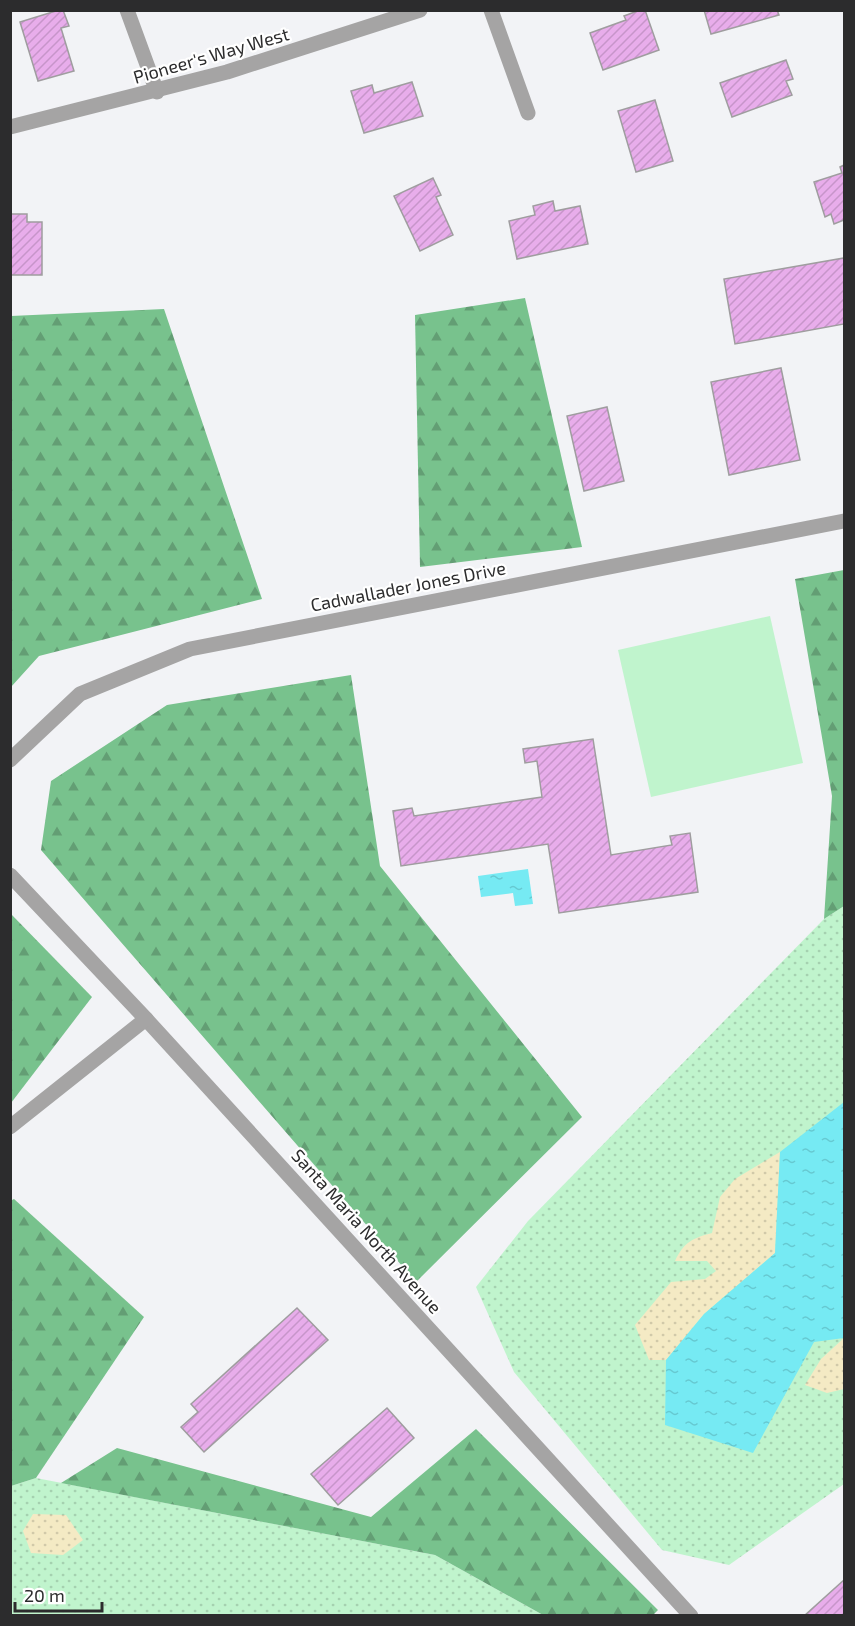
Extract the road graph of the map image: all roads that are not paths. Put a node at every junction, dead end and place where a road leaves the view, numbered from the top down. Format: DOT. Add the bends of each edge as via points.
graph roads {
  1 [pos="127,10"];
  2 [pos="420,10"];
  3 [pos="491,10"];
  4 [pos="157,92"];
  5 [pos="528,113"];
  6 [pos="10,128"];
  7 [pos="844,521"];
  8 [pos="10,760"];
  9 [pos="10,875"];
  10 [pos="146,1019"];
  11 [pos="10,1127"];
  12 [pos="692,1616"];
  1 -- 4 [label="street"];
  2 -- 4 [label="street, Pioneer's Way West"];
  3 -- 5 [label="street"];
  4 -- 6 [label="street, Pioneer's Way West"];
  7 -- 8 [label="street, Cadwallader Jones Drive" via="190,649 80,694"];
  9 -- 10 [label="street, Santa Maria North Avenue"];
  10 -- 11 [label="street"];
  10 -- 12 [label="street, Santa Maria North Avenue"];
}
